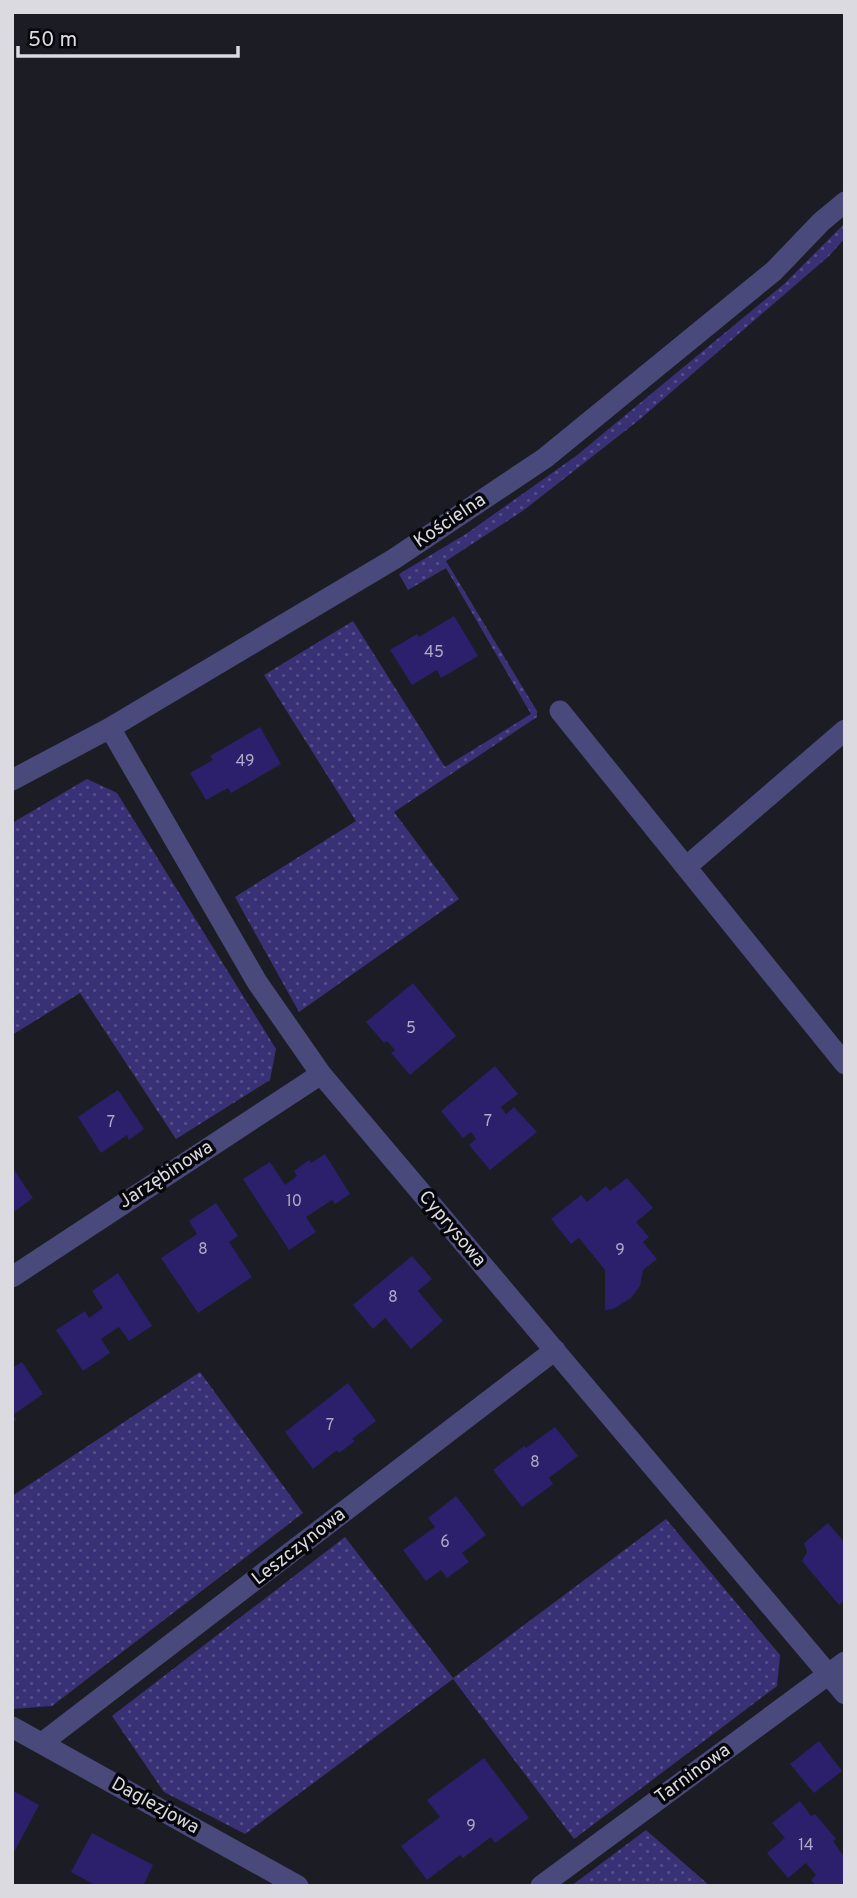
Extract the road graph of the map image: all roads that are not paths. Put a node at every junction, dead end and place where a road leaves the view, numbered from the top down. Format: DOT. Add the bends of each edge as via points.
graph roads {
  1 [pos="845,202"];
  2 [pos="559,711"];
  3 [pos="110,728"];
  4 [pos="845,730"];
  5 [pos="12,780"];
  6 [pos="686,867"];
  7 [pos="845,1064"];
  8 [pos="321,1074"];
  9 [pos="12,1277"];
  10 [pos="555,1350"];
  11 [pos="837,1668"];
  12 [pos="845,1694"];
  13 [pos="12,1727"];
  14 [pos="42,1743"];
  15 [pos="298,1886"];
  16 [pos="541,1886"];
  1 -- 3 [label="street, Kościelna" via="774,271 545,457 394,559"];
  2 -- 6 [label="street"];
  3 -- 5 [label="street, Kościelna"];
  3 -- 8 [label="street, Cyprysowa" via="257,982"];
  4 -- 6 [label="street"];
  6 -- 7 [label="street"];
  8 -- 9 [label="street, Jarzębinowa"];
  8 -- 10 [label="street, Cyprysowa"];
  10 -- 11 [label="street, Cyprysowa"];
  10 -- 14 [label="street, Leszczynowa"];
  11 -- 12 [label="street, Cyprysowa"];
  11 -- 16 [label="street, Tarninowa"];
  13 -- 14 [label="street, Daglezjowa"];
  14 -- 15 [label="street, Daglezjowa"];
}
